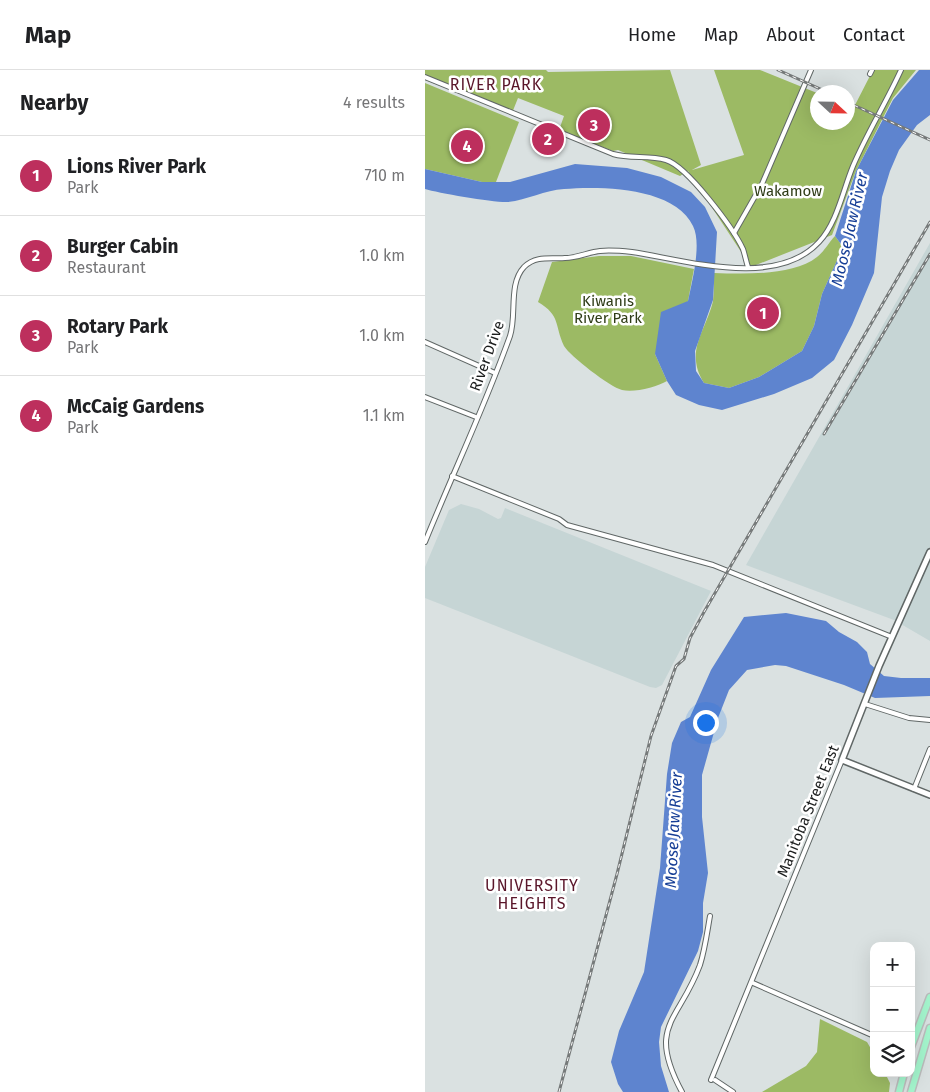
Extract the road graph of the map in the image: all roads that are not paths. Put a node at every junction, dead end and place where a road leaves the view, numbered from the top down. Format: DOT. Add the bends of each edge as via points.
graph roads {
  1 [pos="811,70"];
  2 [pos="901,70"];
  3 [pos="425,77"];
  4 [pos="734,233"];
  5 [pos="748,267"];
  6 [pos="425,342"];
  7 [pos="495,373"];
  8 [pos="425,397"];
  9 [pos="476,418"];
  10 [pos="452,474"];
  11 [pos="425,542"];
  12 [pos="930,552"];
  13 [pos="892,637"];
  14 [pos="866,701"];
  15 [pos="930,720"];
  16 [pos="930,749"];
  17 [pos="842,760"];
  18 [pos="914,789"];
  19 [pos="930,795"];
  20 [pos="710,916"];
  21 [pos="753,983"];
  22 [pos="930,996"];
  23 [pos="930,1028"];
  24 [pos="870,1034"];
  25 [pos="915,1036"];
  26 [pos="903,1077"];
  27 [pos="682,1092"];
  28 [pos="733,1092"];
  29 [pos="899,1092"];
  30 [pos="911,1092"];
  1 -- 4 [label="street" via="762,184"];
  2 -- 5 [label="street" via="869,131 821,240 811,250 784,263"];
  3 -- 4 [label="street" via="613,154 625,158 667,160 677,165"];
  4 -- 5 [label="street"];
  5 -- 7 [label="street, River Drive" via="715,267 632,252 599,251 571,258 532,261 518,278 511,334"];
  6 -- 7 [label="street"];
  7 -- 9 [label="street, River Drive"];
  8 -- 9 [label="street"];
  9 -- 10 [label="street, River Drive"];
  10 -- 11 [label="street, River Drive"];
  10 -- 13 [label="street" via="567,525 713,565"];
  12 -- 13 [label="street, Manitoba Street East"];
  13 -- 14 [label="street, Manitoba Street East"];
  14 -- 15 [label="street" via="909,718"];
  14 -- 17 [label="street, Manitoba Street East"];
  16 -- 18 [label="street"];
  17 -- 18 [label="street"];
  17 -- 21 [label="street, Manitoba Street East"];
  18 -- 19 [label="street"];
  20 -- 27 [label="street" via="699,966 666,1033 667,1059"];
  21 -- 24 [label="street"];
  21 -- 28 [label="street, Manitoba Street East" via="713,1080"];
  22 -- 25 [label="main road"];
  23 -- 30 [label="main road"];
  26 -- 29 [label="main road"];
}
